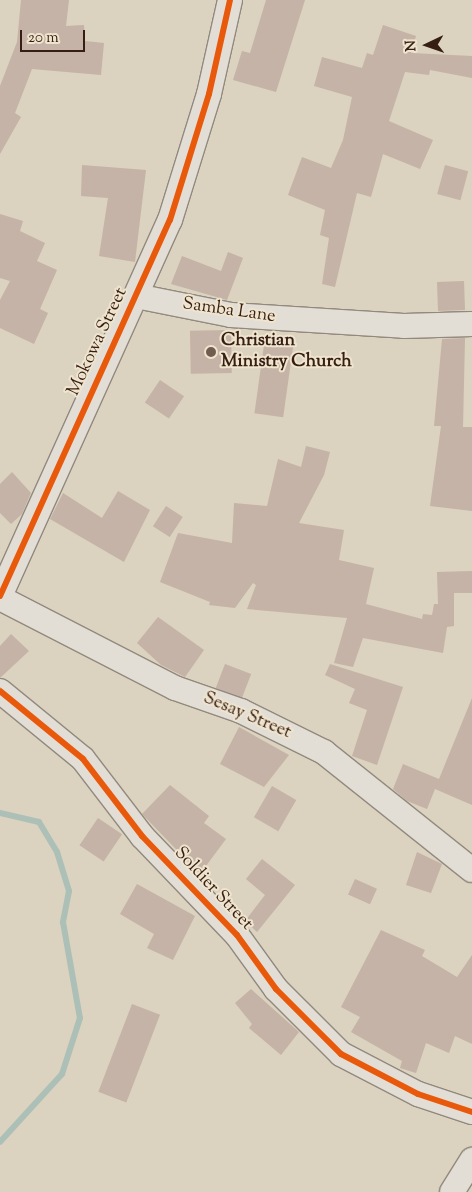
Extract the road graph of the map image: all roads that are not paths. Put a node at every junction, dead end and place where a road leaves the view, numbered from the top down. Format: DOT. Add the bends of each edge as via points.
graph roads {
  1 [pos="230,0"];
  2 [pos="136,296"];
  3 [pos="472,324"];
  4 [pos="7,557"];
  5 [pos="0,597"];
  6 [pos="0,691"];
  7 [pos="472,870"];
  8 [pos="472,1112"];
  9 [pos="472,1160"];
  10 [pos="452,1192"];
  1 -- 2 [label="street, Mokowa Street" via="209,94 170,220"];
  2 -- 3 [label="street, Samba Lane" via="231,315 404,326"];
  2 -- 4 [label="street, Mokowa Street"];
  4 -- 5 [label="street, Mokowa Street"];
  5 -- 7 [label="street, Sesay Street" via="175,688 241,711 324,752"];
  6 -- 8 [label="street, Soldier Street" via="83,759 142,836 237,935 276,989 341,1054 418,1094"];
  9 -- 10 [label="street"];
}
